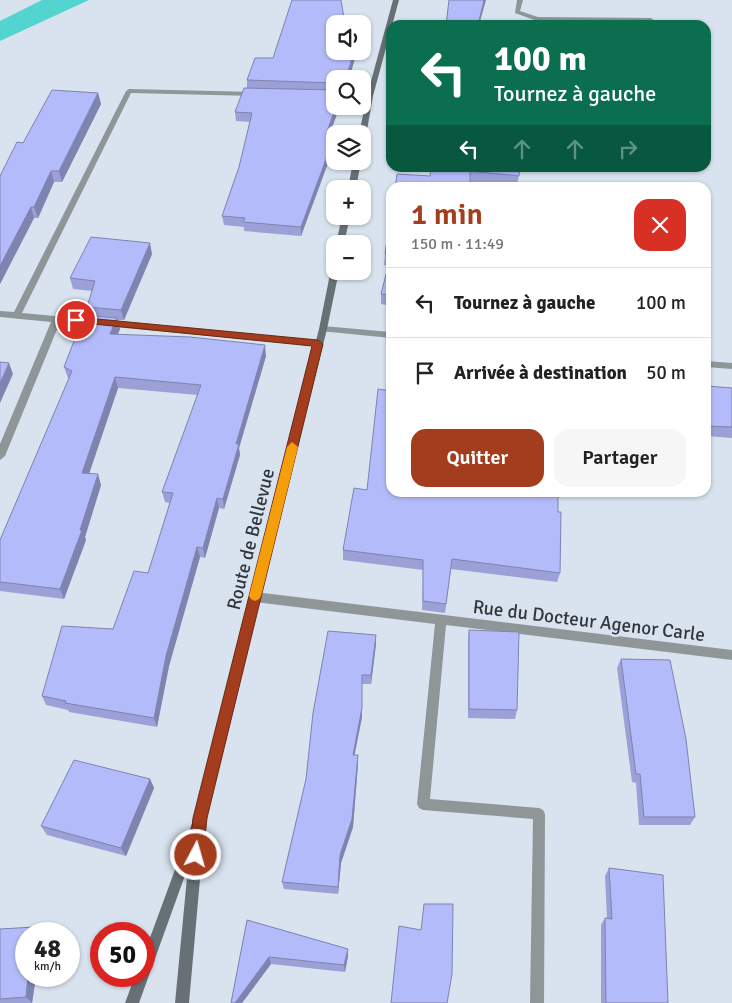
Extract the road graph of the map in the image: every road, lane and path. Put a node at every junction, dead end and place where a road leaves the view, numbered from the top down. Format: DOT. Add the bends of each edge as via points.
graph roads {
  1 [pos="396,0"];
  2 [pos="520,0"];
  3 [pos="390,20"];
  4 [pos="651,20"];
  5 [pos="386,32"];
  6 [pos="371,80"];
  7 [pos="266,94"];
  8 [pos="333,280"];
  9 [pos="0,314"];
  10 [pos="17,315"];
  11 [pos="57,318"];
  12 [pos="322,329"];
  13 [pos="386,335"];
  14 [pos="318,344"];
  15 [pos="711,364"];
  16 [pos="732,366"];
  17 [pos="0,456"];
  18 [pos="255,597"];
  19 [pos="441,619"];
  20 [pos="732,655"];
  21 [pos="200,818"];
  22 [pos="155,942"];
  23 [pos="138,987"];
  24 [pos="132,1003"];
  25 [pos="182,1003"];
  26 [pos="537,1003"];
  1 -- 3 [label="main road"];
  2 -- 4 [label="street" via="517,12 537,18"];
  5 -- 6 [label="main road"];
  7 -- 10 [label="street" via="129,91"];
  8 -- 12 [label="main road, Route de Bellevue"];
  9 -- 10 [label="street"];
  10 -- 11 [label="street"];
  11 -- 14 [label="street"];
  11 -- 17 [label="street"];
  12 -- 13 [label="street"];
  12 -- 14 [label="main road, Route de Bellevue"];
  14 -- 18 [label="main road, Route de Bellevue"];
  15 -- 16 [label="street"];
  18 -- 19 [label="street, Rue du Docteur Agenor Carle"];
  18 -- 21 [label="main road, Route de Bellevue"];
  19 -- 20 [label="street, Rue du Docteur Agenor Carle"];
  19 -- 26 [label="street" via="423,804 539,814"];
  21 -- 22 [label="main road, Route de Bellevue"];
  21 -- 25 [label="main road, Route de Bellevue"];
  23 -- 24 [label="main road"];
}
